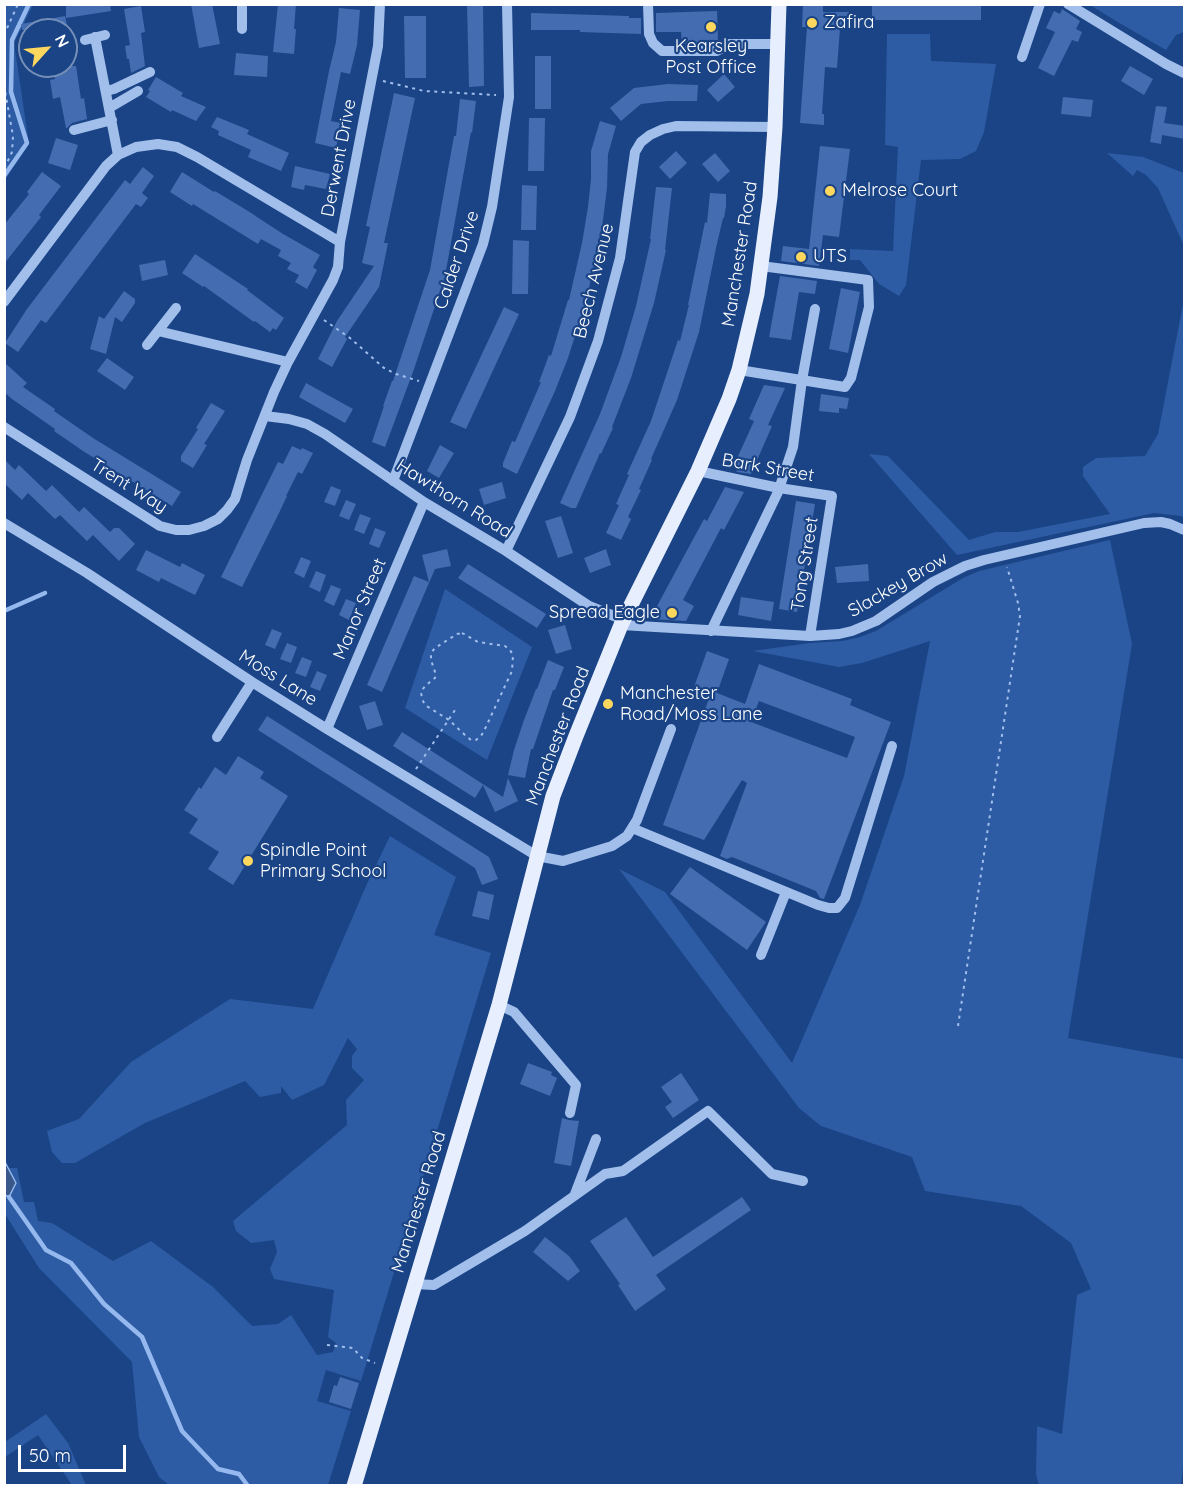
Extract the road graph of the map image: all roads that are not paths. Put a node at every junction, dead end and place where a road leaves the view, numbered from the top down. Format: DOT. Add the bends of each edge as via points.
graph roads {
  1 [pos="242,4"];
  2 [pos="380,4"];
  3 [pos="507,4"];
  4 [pos="648,4"];
  5 [pos="779,4"];
  6 [pos="1040,4"];
  7 [pos="1068,4"];
  8 [pos="242,29"];
  9 [pos="95,37"];
  10 [pos="778,44"];
  11 [pos="1022,57"];
  12 [pos="150,72"];
  13 [pos="1185,73"];
  14 [pos="106,91"];
  15 [pos="138,91"];
  16 [pos="109,108"];
  17 [pos="112,120"];
  18 [pos="775,128"];
  19 [pos="74,130"];
  20 [pos="118,155"];
  21 [pos="340,242"];
  22 [pos="761,266"];
  23 [pos="4,302"];
  24 [pos="176,308"];
  25 [pos="815,309"];
  26 [pos="314,314"];
  27 [pos="158,331"];
  28 [pos="147,345"];
  29 [pos="288,362"];
  30 [pos="739,370"];
  31 [pos="802,380"];
  32 [pos="265,416"];
  33 [pos="4,427"];
  34 [pos="698,471"];
  35 [pos="393,481"];
  36 [pos="779,488"];
  37 [pos="832,496"];
  38 [pos="424,501"];
  39 [pos="4,523"];
  40 [pos="1185,530"];
  41 [pos="506,551"];
  42 [pos="622,623"];
  43 [pos="711,631"];
  44 [pos="810,636"];
  45 [pos="252,682"];
  46 [pos="327,729"];
  47 [pos="671,729"];
  48 [pos="217,737"];
  49 [pos="892,746"];
  50 [pos="632,828"];
  51 [pos="537,856"];
  52 [pos="786,892"];
  53 [pos="761,955"];
  54 [pos="499,1005"];
  55 [pos="570,1113"];
  56 [pos="596,1139"];
  57 [pos="803,1181"];
  58 [pos="575,1195"];
  59 [pos="414,1284"];
  60 [pos="354,1485"];
  1 -- 8 [label="street"];
  2 -- 21 [label="street, Derwent Drive" via="378,46"];
  3 -- 35 [label="street, Calder Drive" via="508,97 492,207 483,244"];
  4 -- 10 [label="street" via="649,34 662,51 717,51 729,44"];
  5 -- 10 [label="main road, Manchester Road"];
  6 -- 11 [label="street"];
  7 -- 13 [label="street"];
  9 -- 14 [label="street"];
  10 -- 18 [label="main road, Manchester Road"];
  12 -- 14 [label="street"];
  14 -- 16 [label="street"];
  15 -- 16 [label="street"];
  16 -- 17 [label="street"];
  17 -- 19 [label="street"];
  17 -- 20 [label="street"];
  18 -- 22 [label="main road, Manchester Road"];
  18 -- 41 [label="street, Beech Avenue" via="676,126 641,142 635,152 620,258 598,341 570,417"];
  20 -- 21 [label="street" via="158,144 177,147"];
  20 -- 23 [label="street"];
  21 -- 26 [label="street, Derwent Drive" via="338,267"];
  22 -- 30 [label="main road, Manchester Road"];
  22 -- 31 [label="street" via="868,280 869,307 851,378 845,387"];
  24 -- 27 [label="street"];
  25 -- 31 [label="street"];
  26 -- 29 [label="street, Trent Way"];
  27 -- 28 [label="street"];
  27 -- 29 [label="street"];
  29 -- 32 [label="street, Trent Way"];
  30 -- 31 [label="street"];
  30 -- 34 [label="main road, Manchester Road"];
  31 -- 36 [label="street" via="793,447"];
  32 -- 33 [label="street, Trent Way" via="235,499 218,519 189,530 160,526"];
  32 -- 35 [label="street, Hawthorn Road" via="307,424"];
  34 -- 36 [label="street, Bark Street"];
  34 -- 42 [label="main road, Manchester Road"];
  35 -- 38 [label="street, Hawthorn Road"];
  36 -- 37 [label="street, Bark Street"];
  36 -- 43 [label="street"];
  37 -- 44 [label="street, Tong Street"];
  38 -- 41 [label="street, Hawthorn Road"];
  38 -- 46 [label="street, Manor Street"];
  39 -- 45 [label="street, Moss Lane"];
  40 -- 44 [label="street, Slackey Brow" via="1161,522 1144,524 984,560 933,582 866,626 839,634"];
  41 -- 42 [label="street, Hawthorn Road"];
  42 -- 43 [label="street, Slackey Brow"];
  42 -- 51 [label="main road, Manchester Road" via="553,796"];
  43 -- 44 [label="street, Slackey Brow"];
  45 -- 46 [label="street, Moss Lane"];
  45 -- 48 [label="street"];
  46 -- 51 [label="street, Moss Lane"];
  47 -- 50 [label="street"];
  49 -- 52 [label="street" via="845,898 837,908 829,908"];
  50 -- 51 [label="street" via="612,846 563,861"];
  50 -- 52 [label="street"];
  51 -- 54 [label="main road, Manchester Road"];
  52 -- 53 [label="street"];
  54 -- 55 [label="street" via="514,1012 576,1086"];
  54 -- 59 [label="main road, Manchester Road"];
  56 -- 58 [label="street"];
  57 -- 58 [label="street" via="772,1174 708,1111 623,1171 605,1174"];
  58 -- 59 [label="street" via="525,1231 434,1285"];
  59 -- 60 [label="main road, Manchester Road"];
}
